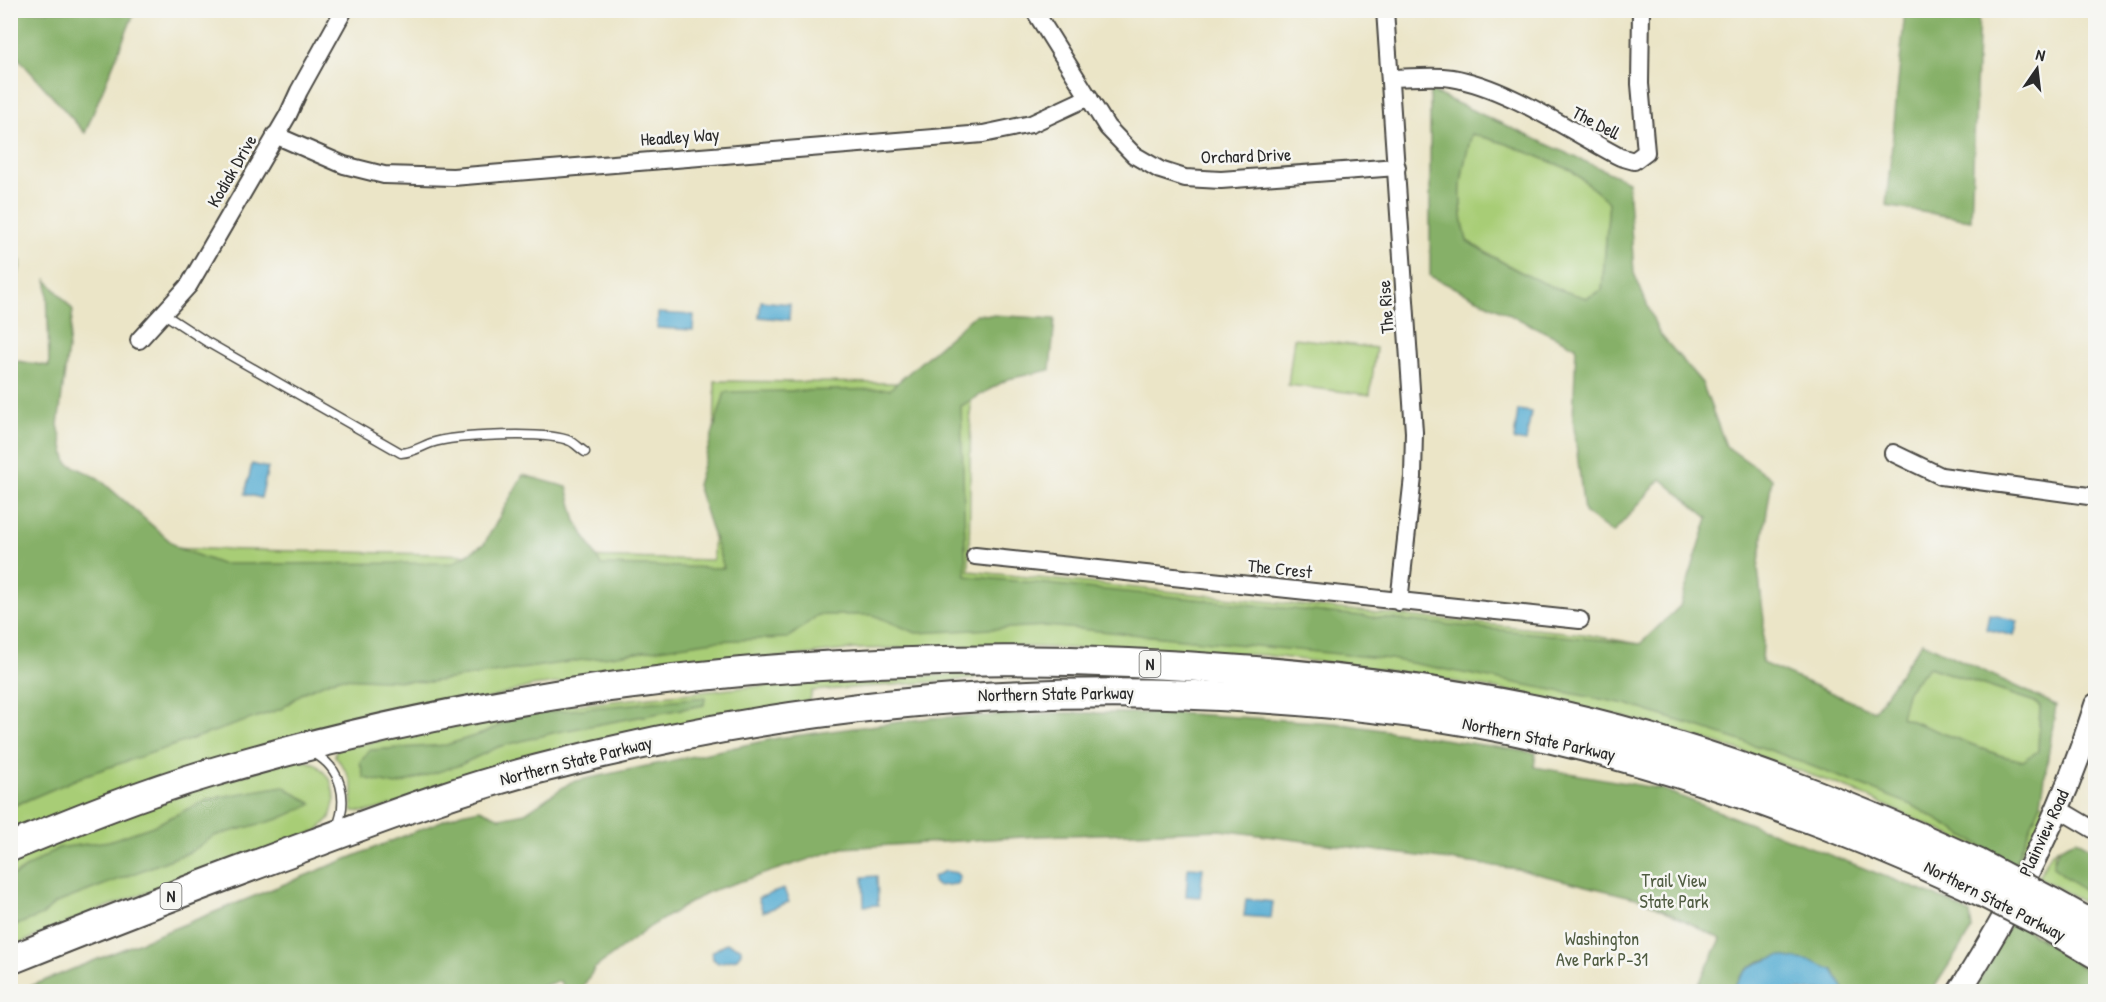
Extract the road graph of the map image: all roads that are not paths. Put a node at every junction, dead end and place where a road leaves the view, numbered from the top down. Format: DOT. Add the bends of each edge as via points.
graph roads {
  1 [pos="345,10"];
  2 [pos="1034,10"];
  3 [pos="1384,10"];
  4 [pos="1641,10"];
  5 [pos="1391,78"];
  6 [pos="1089,98"];
  7 [pos="275,135"];
  8 [pos="1397,166"];
  9 [pos="164,314"];
  10 [pos="139,340"];
  11 [pos="585,452"];
  12 [pos="1893,453"];
  13 [pos="2096,497"];
  14 [pos="975,556"];
  15 [pos="1399,602"];
  16 [pos="1580,620"];
  17 [pos="2096,705"];
  18 [pos="301,749"];
  19 [pos="2056,808"];
  20 [pos="2096,831"];
  21 [pos="333,836"];
  22 [pos="10,847"];
  23 [pos="1974,874"];
  24 [pos="2047,912"];
  25 [pos="2096,927"];
  26 [pos="2096,954"];
  27 [pos="10,960"];
  28 [pos="1959,992"];
  1 -- 7 [label="street, Kodiak Drive"];
  2 -- 6 [label="street, Orchard Drive"];
  3 -- 5 [label="street, The Rise"];
  4 -- 5 [label="street, The Dell" via="1640,84 1646,152 1634,161 1620,158 1475,83 1450,78"];
  5 -- 8 [label="street, The Rise"];
  6 -- 7 [label="street, Headley Way" via="1031,124 983,134 453,177 384,175 344,165"];
  6 -- 8 [label="street, Orchard Drive" via="1107,127 1134,154 1160,170 1185,177 1221,180"];
  7 -- 9 [label="street, Kodiak Drive" via="189,285"];
  8 -- 15 [label="street, The Rise" via="1414,432"];
  9 -- 10 [label="street, Kodiak Drive"];
  9 -- 11 [label="lane" via="401,453 461,437 544,436 570,441"];
  12 -- 13 [label="street" via="1941,476"];
  14 -- 15 [label="street, The Crest"];
  15 -- 16 [label="street, The Crest"];
  17 -- 19 [label="main road, Plainview Road"];
  18 -- 21 [label="lane" via="322,757 341,785 342,810"];
  18 -- 22 [label="highway, Northern State Parkway / N" via="208,773"];
  18 -- 23 [label="highway, Northern State Parkway / N" via="440,716 592,691 729,675 986,660 1208,667 1443,693 1538,710 1644,736 1783,781 1876,818"];
  19 -- 20 [label="street"];
  19 -- 28 [label="main road, Plainview Road" via="2043,841"];
  21 -- 23 [label="highway, Northern State Parkway / N" via="535,769 775,718 983,695 1177,693 1325,702 1543,736 1643,762"];
  21 -- 27 [label="highway, Northern State Parkway / N"];
  23 -- 24 [label="highway, Northern State Parkway / N, bridge"];
  24 -- 25 [label="highway, Northern State Parkway / N"];
  24 -- 26 [label="highway, Northern State Parkway / N"];
}
